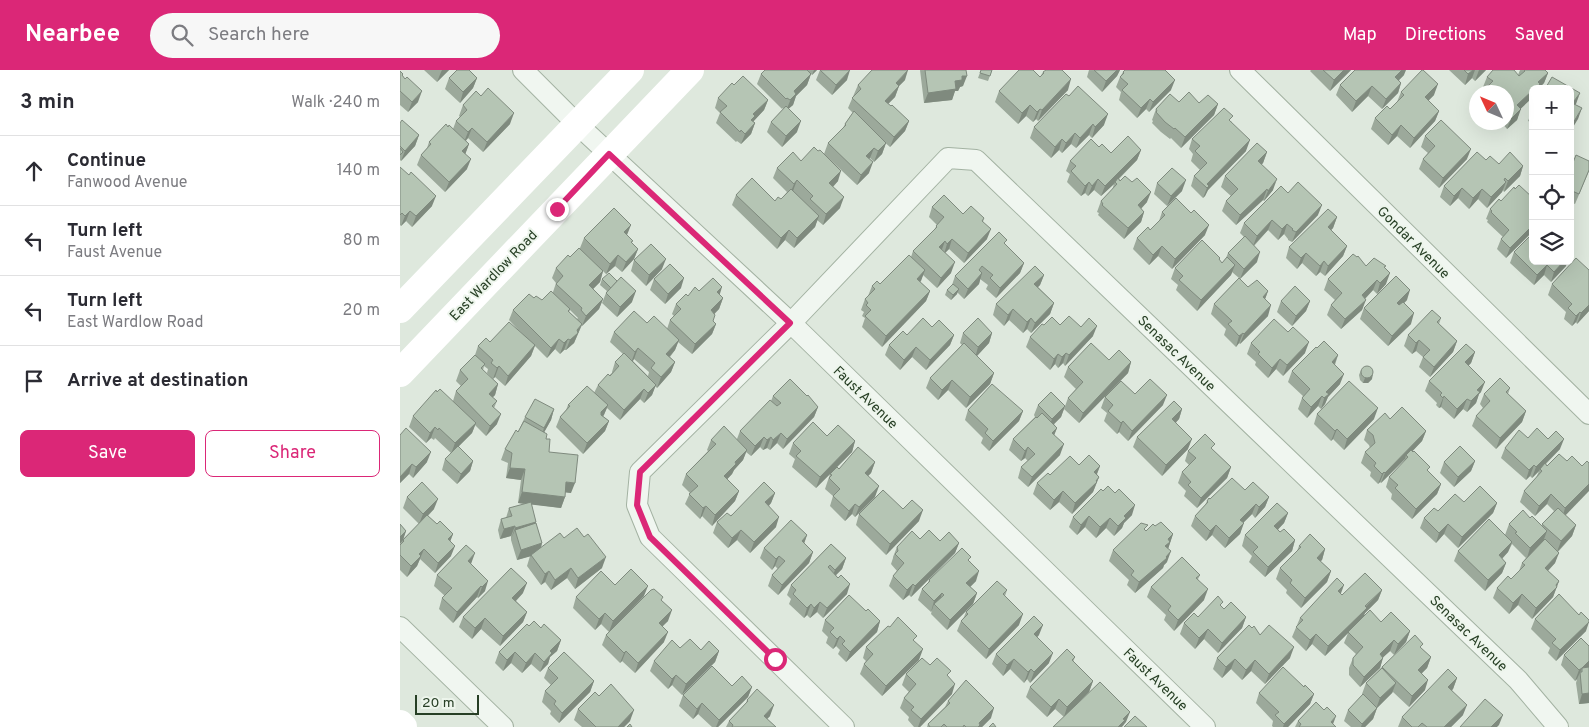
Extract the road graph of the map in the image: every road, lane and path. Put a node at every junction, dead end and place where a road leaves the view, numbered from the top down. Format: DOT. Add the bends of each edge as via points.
graph roads {
  1 [pos="523,70"];
  2 [pos="630,70"];
  3 [pos="690,70"];
  4 [pos="1240,70"];
  5 [pos="578,124"];
  6 [pos="609,154"];
  7 [pos="400,309"];
  8 [pos="790,323"];
  9 [pos="400,372"];
  10 [pos="1589,414"];
  11 [pos="400,627"];
  12 [pos="400,724"];
  13 [pos="403,727"];
  14 [pos="503,727"];
  15 [pos="844,727"];
  16 [pos="1205,727"];
  17 [pos="1558,727"];
  1 -- 5 [label="street, Faust Avenue"];
  2 -- 5 [label="main road"];
  3 -- 6 [label="main road, East Wardlow Road"];
  4 -- 10 [label="street, Gondar Avenue"];
  5 -- 6 [label="street, Faust Avenue"];
  5 -- 7 [label="main road"];
  6 -- 8 [label="street, Faust Avenue"];
  6 -- 9 [label="main road, East Wardlow Road"];
  8 -- 15 [label="street" via="640,472 637,505 650,537"];
  8 -- 16 [label="street, Faust Avenue"];
  8 -- 17 [label="street, Senasac Avenue" via="948,158 976,160 1518,680"];
  11 -- 14 [label="street"];
  12 -- 13 [label="main road"];
}
